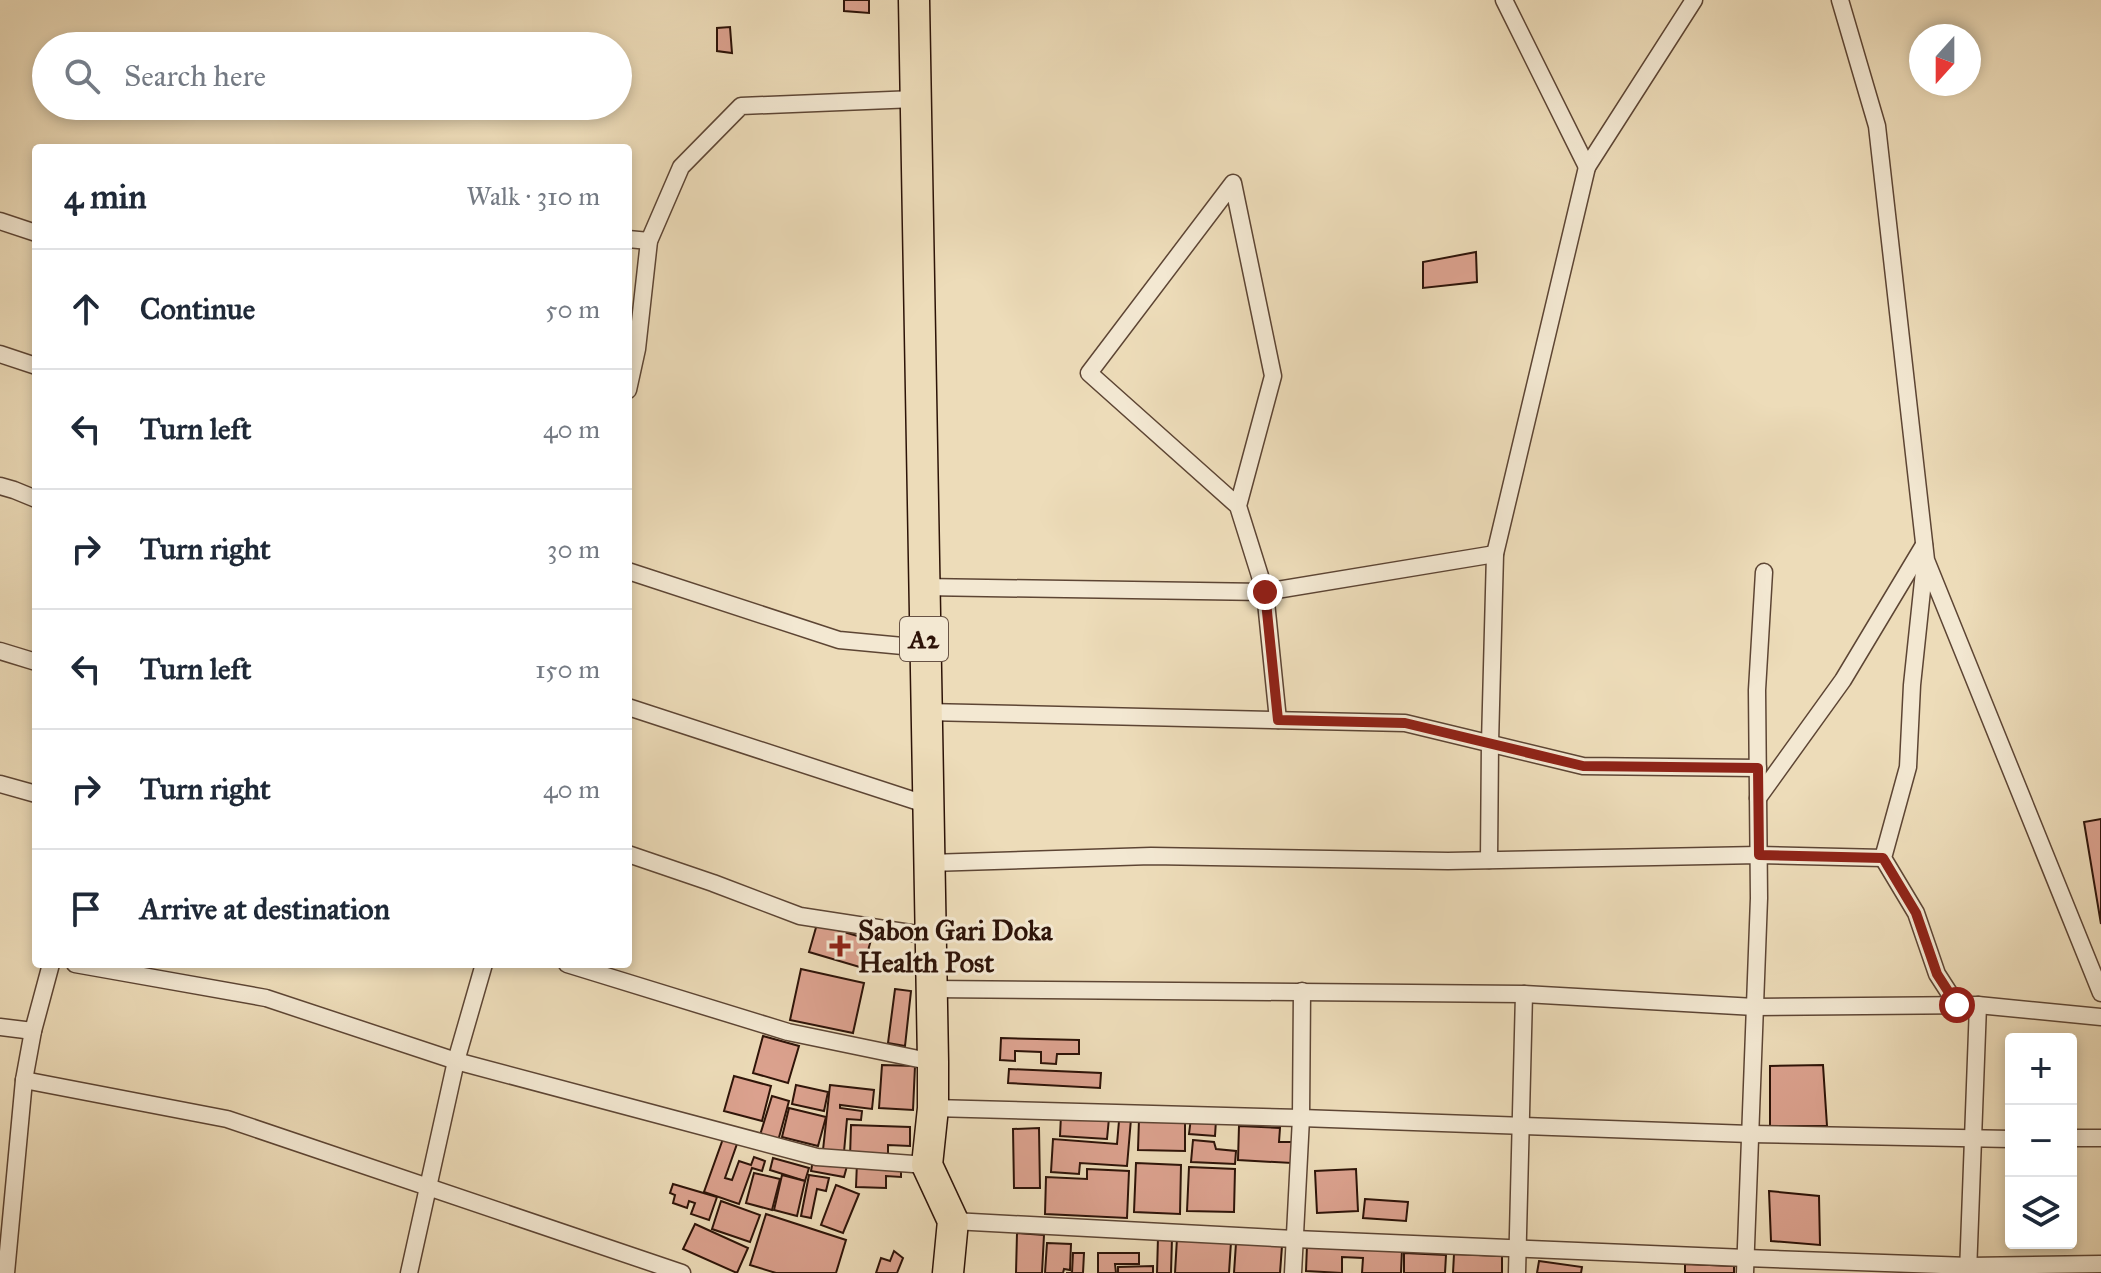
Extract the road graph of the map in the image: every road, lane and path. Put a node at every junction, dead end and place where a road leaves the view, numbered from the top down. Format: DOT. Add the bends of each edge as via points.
graph roads {
  1 [pos="914,0"];
  2 [pos="1504,0"];
  3 [pos="1694,0"];
  4 [pos="1840,0"];
  5 [pos="915,99"];
  6 [pos="1587,167"];
  7 [pos="0,221"];
  8 [pos="32,232"];
  9 [pos="632,239"];
  10 [pos="649,241"];
  11 [pos="0,354"];
  12 [pos="32,365"];
  13 [pos="632,372"];
  14 [pos="0,486"];
  15 [pos="32,497"];
  16 [pos="1238,506"];
  17 [pos="1925,553"];
  18 [pos="1495,554"];
  19 [pos="632,572"];
  20 [pos="1764,572"];
  21 [pos="923,587"];
  22 [pos="1265,592"];
  23 [pos="924,648"];
  24 [pos="0,651"];
  25 [pos="32,661"];
  26 [pos="632,708"];
  27 [pos="926,712"];
  28 [pos="1278,720"];
  29 [pos="1490,743"];
  30 [pos="1758,768"];
  31 [pos="0,784"];
  32 [pos="32,793"];
  33 [pos="1758,798"];
  34 [pos="928,805"];
  35 [pos="632,855"];
  36 [pos="1759,855"];
  37 [pos="1883,858"];
  38 [pos="1489,860"];
  39 [pos="929,863"];
  40 [pos="930,936"];
  41 [pos="50,968"];
  42 [pos="97,968"];
  43 [pos="483,968"];
  44 [pos="580,968"];
  45 [pos="931,989"];
  46 [pos="2101,990"];
  47 [pos="1302,991"];
  48 [pos="1524,994"];
  49 [pos="1957,1005"];
  50 [pos="1978,1005"];
  51 [pos="1755,1007"];
  52 [pos="2101,1017"];
  53 [pos="0,1027"];
  54 [pos="33,1031"];
  55 [pos="456,1061"];
  56 [pos="933,1062"];
  57 [pos="24,1080"];
  58 [pos="933,1108"];
  59 [pos="1301,1118"];
  60 [pos="1521,1128"];
  61 [pos="1750,1134"];
  62 [pos="2077,1138"];
  63 [pos="2101,1138"];
  64 [pos="1973,1139"];
  65 [pos="2005,1139"];
  66 [pos="927,1165"];
  67 [pos="429,1187"];
  68 [pos="953,1221"];
  69 [pos="1295,1239"];
  70 [pos="1518,1249"];
  71 [pos="2101,1264"];
  72 [pos="1746,1266"];
  73 [pos="1968,1270"];
  74 [pos="6,1273"];
  75 [pos="409,1273"];
  76 [pos="682,1273"];
  77 [pos="948,1273"];
  78 [pos="1293,1273"];
  79 [pos="1517,1273"];
  1 -- 5 [label="highway, A2"];
  2 -- 6 [label="street"];
  3 -- 6 [label="street"];
  4 -- 17 [label="street" via="1877,126"];
  5 -- 10 [label="street" via="741,106 681,167"];
  5 -- 21 [label="highway, A2"];
  6 -- 18 [label="street"];
  7 -- 8 [label="street"];
  9 -- 10 [label="street"];
  10 -- 13 [label="street"];
  11 -- 12 [label="street"];
  14 -- 15 [label="street"];
  16 -- 16 [label="street" via="1089,373 1233,183 1273,376"];
  16 -- 22 [label="street"];
  17 -- 33 [label="street"];
  17 -- 37 [label="street" via="1908,767"];
  17 -- 46 [label="street"];
  18 -- 22 [label="street"];
  18 -- 29 [label="street"];
  19 -- 23 [label="street" via="839,640"];
  20 -- 30 [label="street"];
  21 -- 22 [label="street"];
  21 -- 23 [label="highway, A2"];
  22 -- 28 [label="street"];
  23 -- 27 [label="highway, A2"];
  24 -- 25 [label="street"];
  26 -- 34 [label="street"];
  27 -- 28 [label="street"];
  27 -- 34 [label="highway, A2"];
  28 -- 29 [label="street" via="1405,723"];
  29 -- 30 [label="street" via="1583,766"];
  29 -- 38 [label="street"];
  30 -- 33 [label="street"];
  31 -- 32 [label="street"];
  33 -- 36 [label="street"];
  34 -- 39 [label="highway, A2"];
  35 -- 40 [label="street" via="800,916"];
  36 -- 37 [label="street"];
  36 -- 38 [label="street"];
  36 -- 51 [label="street"];
  37 -- 49 [label="street" via="1916,913 1937,974"];
  38 -- 39 [label="street" via="1151,856"];
  39 -- 40 [label="highway, A2"];
  40 -- 45 [label="highway, A2"];
  41 -- 54 [label="street"];
  42 -- 55 [label="street" via="266,998"];
  43 -- 55 [label="street"];
  44 -- 56 [label="street" via="788,1032"];
  45 -- 47 [label="street"];
  45 -- 56 [label="highway, A2"];
  47 -- 48 [label="street"];
  47 -- 59 [label="street"];
  48 -- 51 [label="street"];
  48 -- 60 [label="street"];
  49 -- 50 [label="street"];
  49 -- 51 [label="street"];
  50 -- 52 [label="street"];
  50 -- 64 [label="street"];
  51 -- 61 [label="street"];
  53 -- 54 [label="street"];
  54 -- 57 [label="street"];
  55 -- 66 [label="street" via="817,1157"];
  55 -- 67 [label="street"];
  56 -- 58 [label="highway, A2"];
  57 -- 67 [label="street" via="227,1119"];
  57 -- 74 [label="street"];
  58 -- 59 [label="street"];
  58 -- 66 [label="highway, A2"];
  59 -- 60 [label="street"];
  59 -- 69 [label="street"];
  60 -- 61 [label="street"];
  60 -- 70 [label="street"];
  61 -- 64 [label="street"];
  61 -- 72 [label="street"];
  62 -- 63 [label="street"];
  64 -- 65 [label="street"];
  64 -- 73 [label="street"];
  66 -- 68 [label="highway"];
  67 -- 75 [label="street"];
  67 -- 76 [label="street"];
  68 -- 69 [label="street"];
  68 -- 77 [label="highway"];
  69 -- 70 [label="street"];
  69 -- 78 [label="street"];
  70 -- 72 [label="street"];
  70 -- 79 [label="street"];
  71 -- 73 [label="street"];
  72 -- 73 [label="street"];
}
